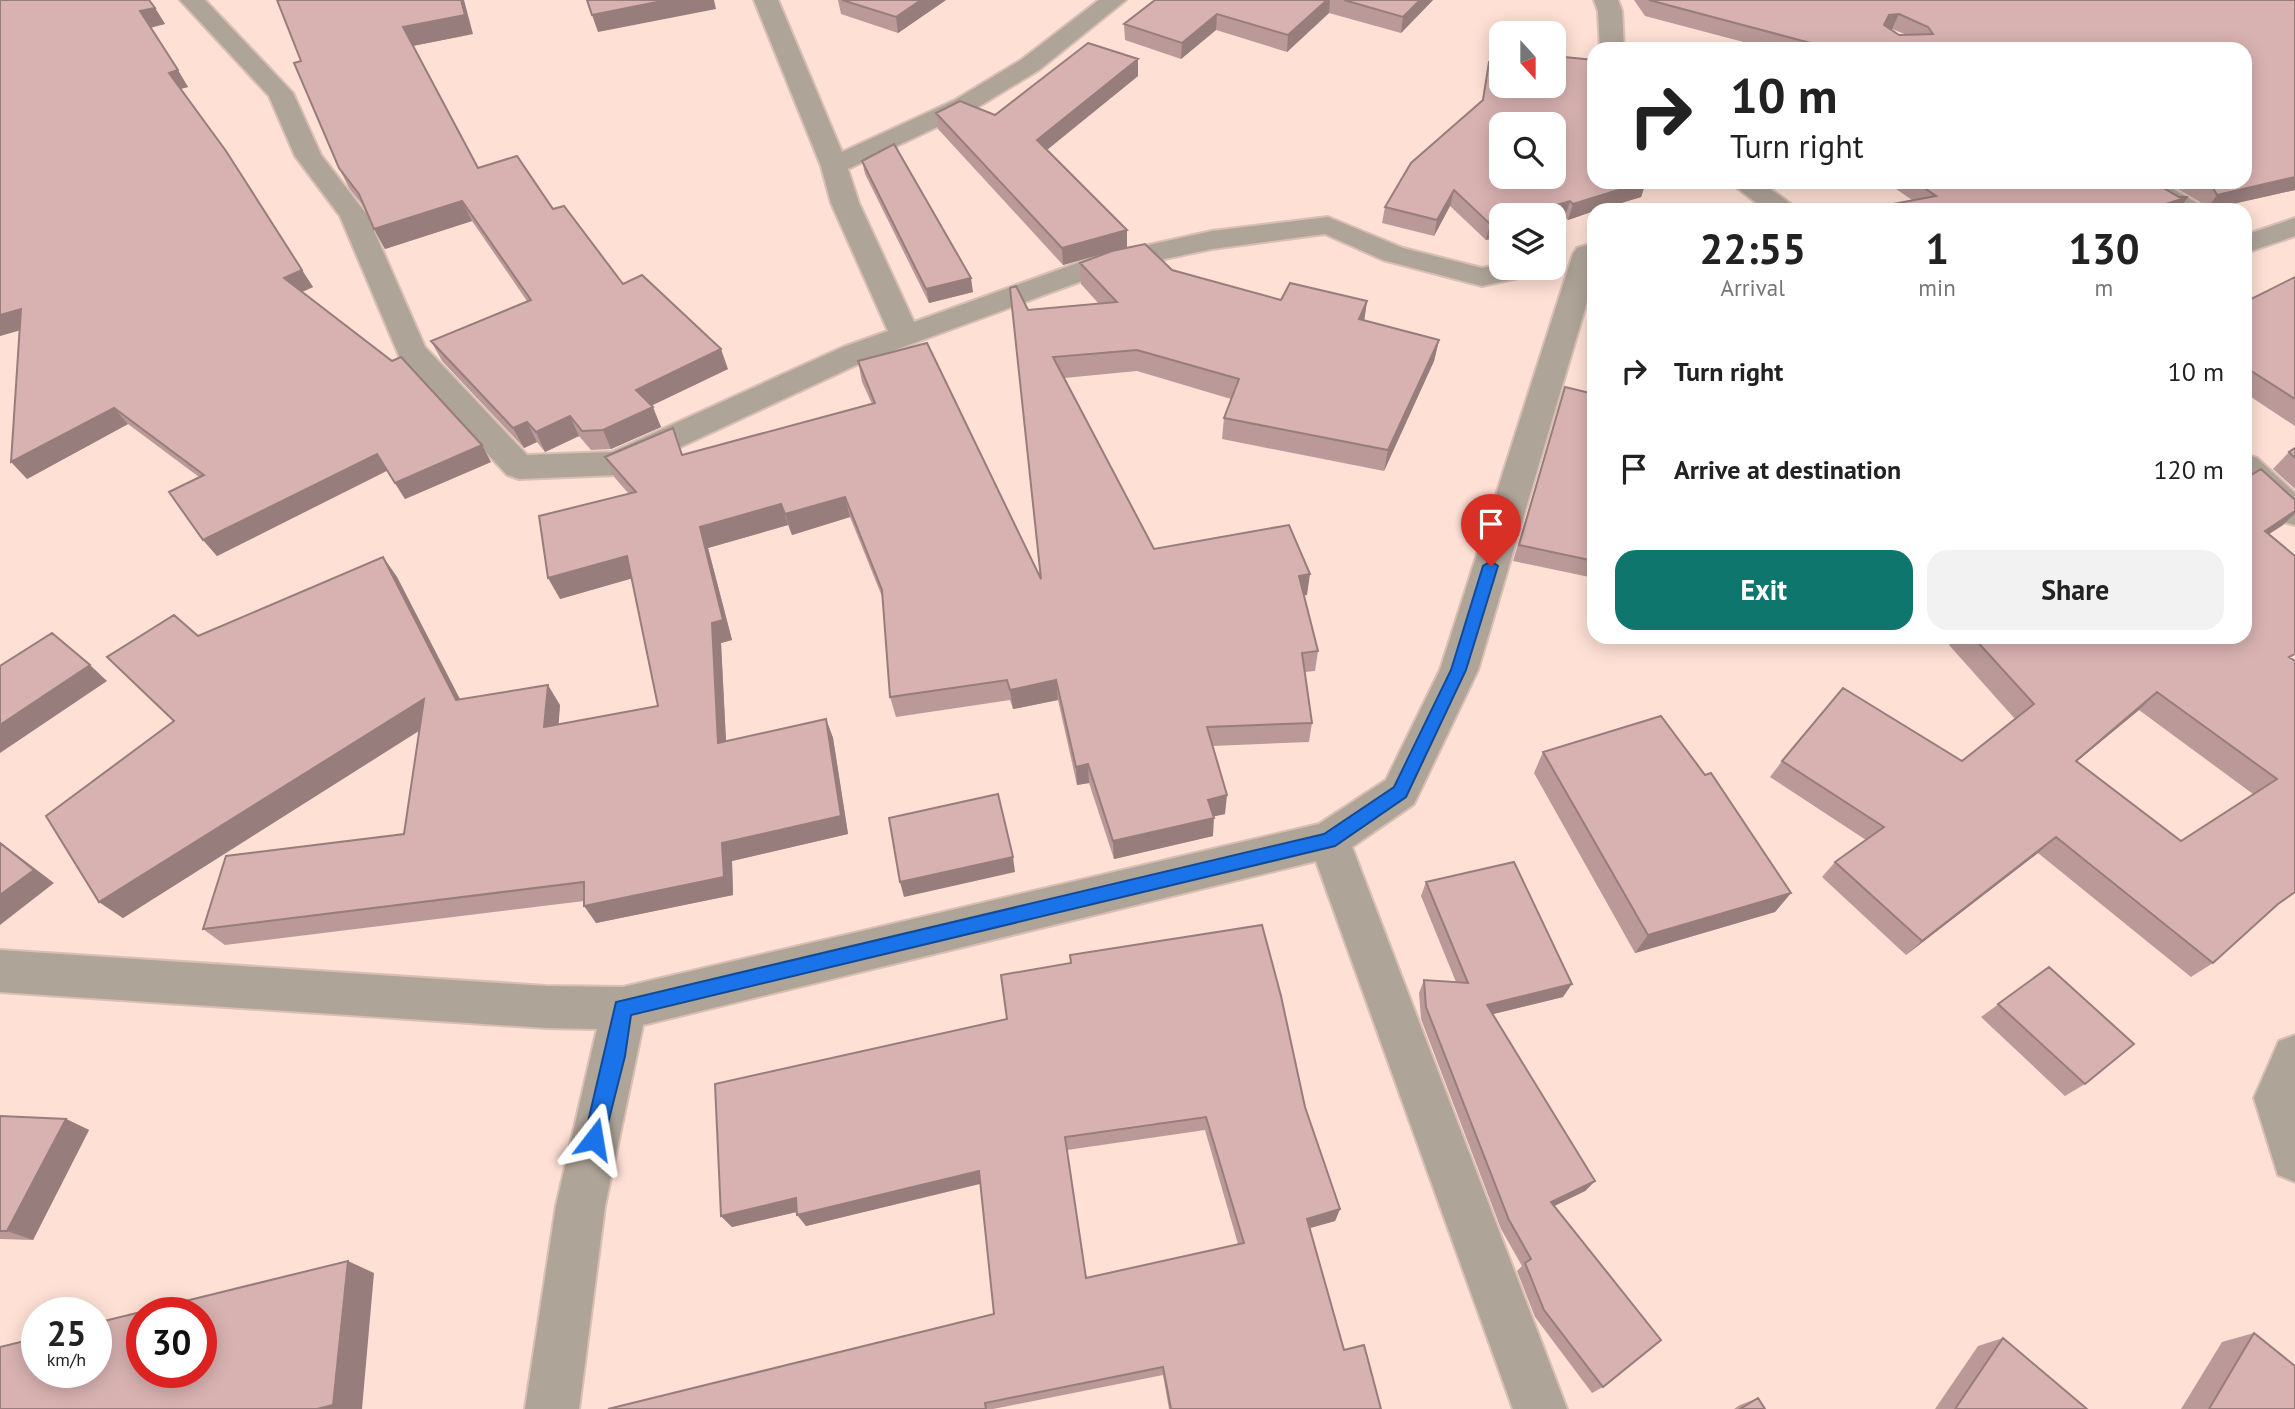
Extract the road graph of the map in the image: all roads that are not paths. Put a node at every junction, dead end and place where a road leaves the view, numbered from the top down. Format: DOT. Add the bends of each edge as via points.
graph roads {
  1 [pos="192,0"];
  2 [pos="766,0"];
  3 [pos="1114,0"];
  4 [pos="1606,0"];
  5 [pos="1611,42"];
  6 [pos="834,166"];
  7 [pos="1754,189"];
  8 [pos="2153,189"];
  9 [pos="1774,203"];
  10 [pos="2177,203"];
  11 [pos="2295,226"];
  12 [pos="2252,242"];
  13 [pos="1578,257"];
  14 [pos="1489,276"];
  15 [pos="905,337"];
  16 [pos="2252,473"];
  17 [pos="2295,513"];
  18 [pos="1329,840"];
  19 [pos="0,971"];
  20 [pos="623,1008"];
  21 [pos="2295,1057"];
  22 [pos="2295,1158"];
  23 [pos="552,1409"];
  24 [pos="1540,1409"];
  1 -- 15 [label="street" via="280,93 308,156 353,215 411,351 519,467 617,463 854,354"];
  2 -- 6 [label="street"];
  3 -- 6 [label="street" via="1030,65 964,105"];
  4 -- 5 [label="street"];
  6 -- 15 [label="street" via="845,203"];
  7 -- 9 [label="street"];
  8 -- 10 [label="street"];
  11 -- 12 [label="street"];
  13 -- 18 [label="street" via="1459,670 1400,792"];
  14 -- 15 [label="street" via="1393,254 1328,225 1212,240 1104,263"];
  16 -- 17 [label="street"];
  18 -- 20 [label="street"];
  18 -- 24 [label="street"];
  19 -- 20 [label="street" via="546,1007"];
  20 -- 23 [label="street" via="569,1268"];
  21 -- 22 [label="street" via="2278,1098"];
}
